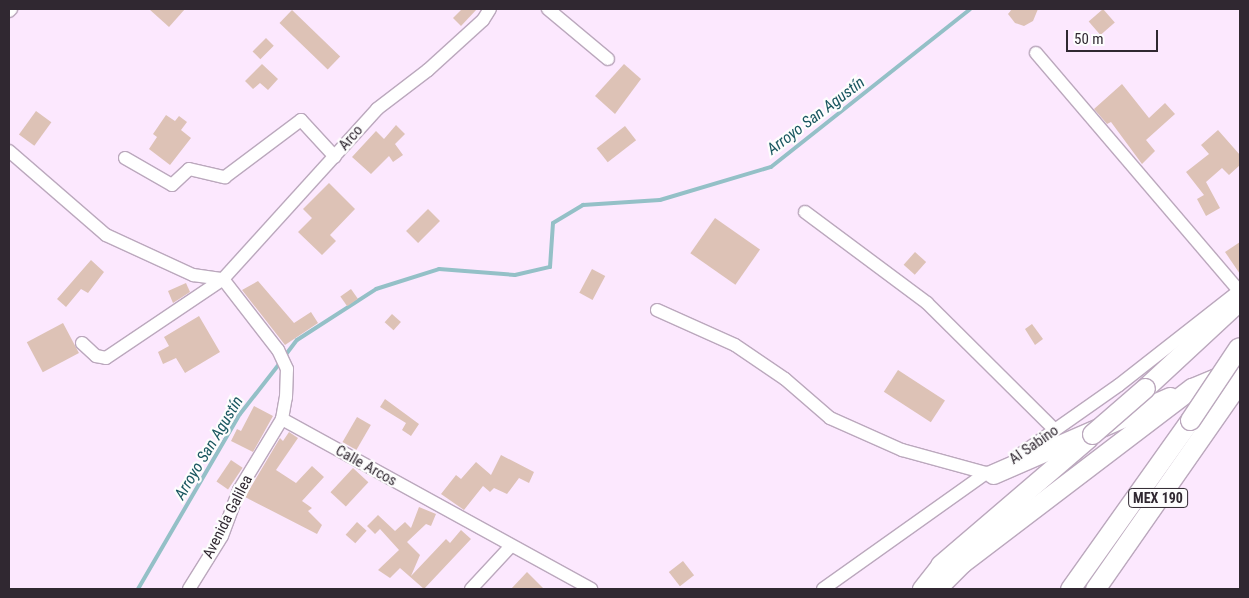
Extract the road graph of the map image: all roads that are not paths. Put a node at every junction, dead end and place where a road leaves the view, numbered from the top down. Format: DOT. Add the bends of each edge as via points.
graph roads {
  1 [pos="490,9"];
  2 [pos="548,9"];
  3 [pos="1036,53"];
  4 [pos="608,59"];
  5 [pos="9,151"];
  6 [pos="335,157"];
  7 [pos="124,158"];
  8 [pos="805,212"];
  9 [pos="223,279"];
  10 [pos="1240,293"];
  11 [pos="657,310"];
  12 [pos="82,343"];
  13 [pos="1239,347"];
  14 [pos="1240,368"];
  15 [pos="1240,381"];
  16 [pos="1192,388"];
  17 [pos="282,420"];
  18 [pos="1055,430"];
  19 [pos="990,474"];
  20 [pos="511,546"];
  21 [pos="940,565"];
  22 [pos="189,589"];
  23 [pos="471,589"];
  24 [pos="591,589"];
  25 [pos="823,589"];
  26 [pos="921,589"];
  27 [pos="936,589"];
  28 [pos="1070,589"];
  29 [pos="1095,589"];
  1 -- 6 [label="street, Arco" via="483,20 428,70 377,109"];
  2 -- 4 [label="street"];
  3 -- 10 [label="street" via="1178,215"];
  5 -- 9 [label="street" via="106,235 193,275"];
  6 -- 7 [label="street" via="301,120 225,178 190,169 172,185"];
  6 -- 9 [label="street, Arco"];
  8 -- 18 [label="street" via="927,303"];
  9 -- 12 [label="street, Arco" via="106,358 96,356"];
  9 -- 17 [label="street" via="278,350 287,369"];
  10 -- 18 [label="street, Al Sabino"];
  10 -- 21 [label="highway, bridge" via="1144,388"];
  11 -- 19 [label="street" via="735,345 785,379 830,418 902,450"];
  13 -- 28 [label="highway, MEX 190, bridge"];
  14 -- 16 [label="highway"];
  15 -- 29 [label="highway, MEX 190"];
  16 -- 19 [label="highway"];
  16 -- 27 [label="highway" via="962,563"];
  17 -- 20 [label="street, Calle Arcos"];
  17 -- 22 [label="street, Avenida Galilea" via="239,490 222,536"];
  18 -- 19 [label="street, Al Sabino"];
  19 -- 25 [label="street, Al Sabino"];
  20 -- 23 [label="street"];
  20 -- 24 [label="street, Calle Arcos"];
  21 -- 26 [label="main road"];
}
